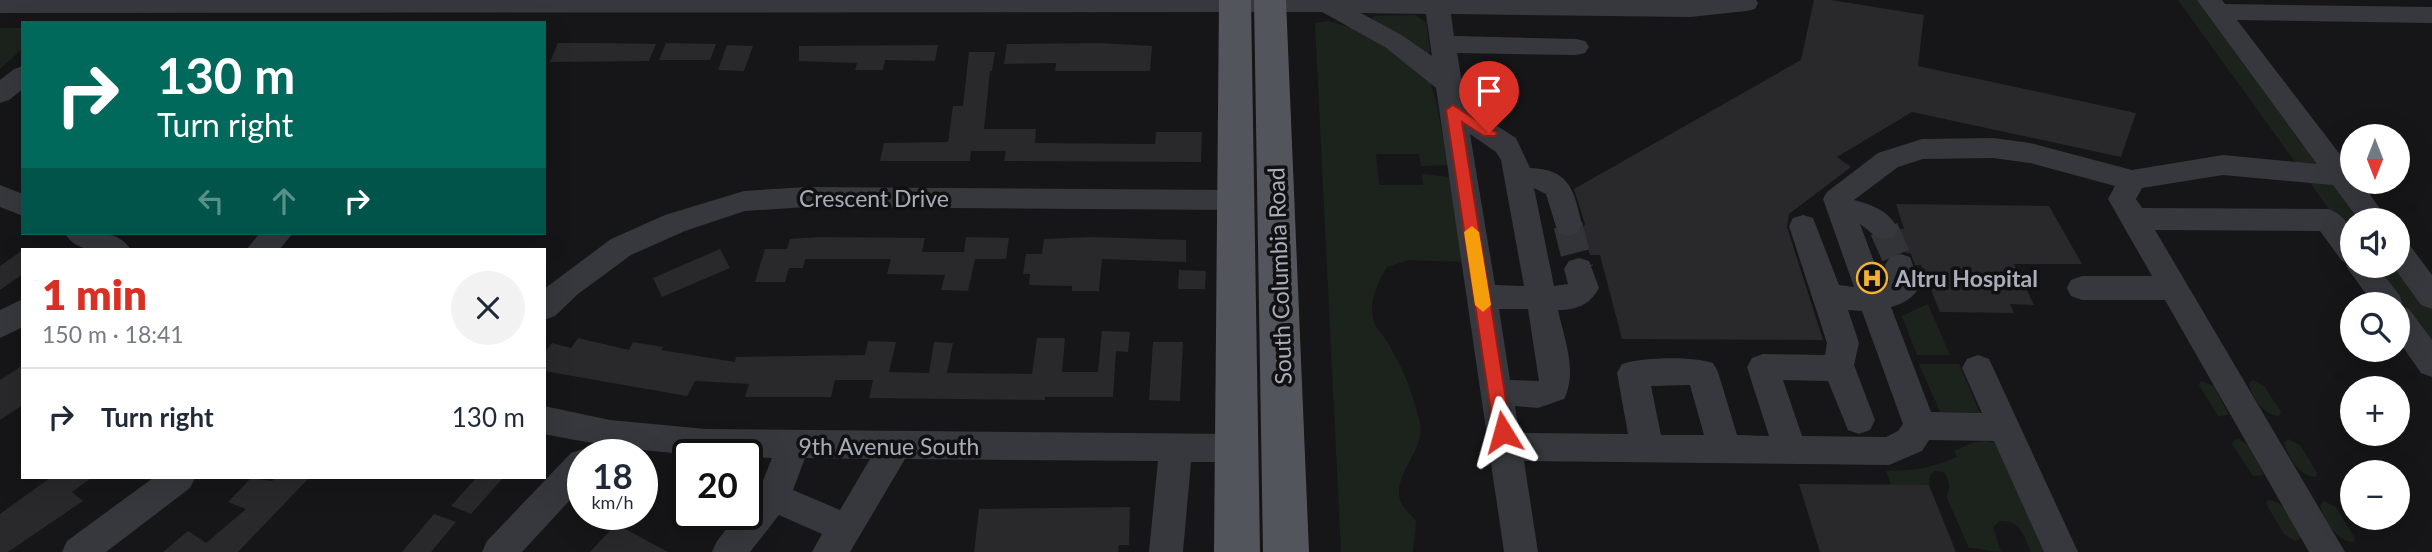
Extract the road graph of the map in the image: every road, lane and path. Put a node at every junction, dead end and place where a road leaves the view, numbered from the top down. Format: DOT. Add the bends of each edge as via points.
graph roads {
  1 [pos="940,2"];
  2 [pos="1252,2"];
  3 [pos="1436,3"];
  4 [pos="1506,3"];
  5 [pos="1746,3"];
  6 [pos="0,5"];
  7 [pos="1320,5"];
  8 [pos="2213,6"];
  9 [pos="431,9"];
  10 [pos="81,14"];
  11 [pos="2432,15"];
  12 [pos="1442,44"];
  13 [pos="1576,47"];
  14 [pos="21,77"];
  15 [pos="0,94"];
  16 [pos="1451,97"];
  17 [pos="2340,175"];
  18 [pos="2340,176"];
  19 [pos="1518,177"];
  20 [pos="2132,180"];
  21 [pos="0,195"];
  22 [pos="1234,200"];
  23 [pos="21,205"];
  24 [pos="1840,209"];
  25 [pos="2133,219"];
  26 [pos="1568,225"];
  27 [pos="1802,226"];
  28 [pos="1884,229"];
  29 [pos="83,235"];
  30 [pos="277,235"];
  31 [pos="2340,236"];
  32 [pos="108,248"];
  33 [pos="262,248"];
  34 [pos="1900,265"];
  35 [pos="2410,267"];
  36 [pos="1579,269"];
  37 [pos="2082,288"];
  38 [pos="2172,288"];
  39 [pos="1828,296"];
  40 [pos="1482,297"];
  41 [pos="2432,297"];
  42 [pos="1541,299"];
  43 [pos="1874,299"];
  44 [pos="546,306"];
  45 [pos="21,312"];
  46 [pos="0,326"];
  47 [pos="2410,334"];
  48 [pos="2432,364"];
  49 [pos="1839,368"];
  50 [pos="1978,368"];
  51 [pos="1497,393"];
  52 [pos="1859,420"];
  53 [pos="546,421"];
  54 [pos="1920,426"];
  55 [pos="2004,427"];
  56 [pos="587,439"];
  57 [pos="658,444"];
  58 [pos="794,445"];
  59 [pos="895,446"];
  60 [pos="1176,447"];
  61 [pos="1505,447"];
  62 [pos="1236,448"];
  63 [pos="1647,448"];
  64 [pos="1725,449"];
  65 [pos="1790,450"];
  66 [pos="177,479"];
  67 [pos="567,480"];
  68 [pos="773,498"];
  69 [pos="838,541"];
  70 [pos="1286,546"];
  71 [pos="79,552"];
  72 [pos="499,552"];
  73 [pos="729,552"];
  74 [pos="1166,552"];
  75 [pos="1237,552"];
  76 [pos="1521,552"];
  77 [pos="2060,552"];
  78 [pos="2328,552"];
  1 -- 2 [label="street"];
  1 -- 9 [label="street"];
  2 -- 7 [label="street"];
  2 -- 22 [label="main road, South Columbia Road"];
  2 -- 70 [label="main road, South Columbia Road"];
  3 -- 4 [label="street"];
  3 -- 7 [label="street"];
  3 -- 12 [label="street"];
  4 -- 5 [label="street" via="1690,9"];
  6 -- 10 [label="street"];
  7 -- 16 [label="street" via="1378,29 1414,53"];
  8 -- 11 [label="street"];
  8 -- 17 [label="street"];
  9 -- 10 [label="street"];
  12 -- 13 [label="street"];
  12 -- 16 [label="street"];
  14 -- 15 [label="street"];
  16 -- 19 [label="street" via="1506,145"];
  16 -- 40 [label="street"];
  18 -- 20 [label="street" via="2223,165"];
  19 -- 26 [label="street" via="1541,178 1559,189"];
  19 -- 42 [label="street"];
  20 -- 24 [label="street" via="2030,153 1993,148 1922,149 1888,160 1836,199"];
  20 -- 25 [label="street" via="2122,199"];
  21 -- 23 [label="street"];
  22 -- 44 [label="street, Crescent Drive" via="806,197 744,201 675,223 621,247"];
  22 -- 62 [label="main road, South Columbia Road"];
  24 -- 28 [label="street" via="1862,211"];
  24 -- 43 [label="street"];
  25 -- 31 [label="street" via="2328,220"];
  25 -- 38 [label="street"];
  27 -- 39 [label="street"];
  29 -- 32 [label="street"];
  30 -- 33 [label="street"];
  34 -- 43 [label="street" via="1905,286 1891,296"];
  35 -- 41 [label="street"];
  36 -- 42 [label="street" via="1584,288 1571,298"];
  37 -- 38 [label="street"];
  38 -- 78 [label="street"];
  39 -- 43 [label="street"];
  39 -- 49 [label="street" via="1843,343"];
  40 -- 42 [label="street"];
  40 -- 51 [label="street"];
  42 -- 51 [label="street" via="1556,378 1553,390 1538,395"];
  43 -- 54 [label="street"];
  45 -- 46 [label="street"];
  47 -- 48 [label="street"];
  49 -- 52 [label="street"];
  49 -- 65 [label="street" via="1763,367"];
  50 -- 55 [label="street"];
  51 -- 61 [label="street"];
  53 -- 56 [label="street, 9th Avenue South"];
  54 -- 55 [label="street"];
  54 -- 65 [label="street" via="1910,440 1889,451"];
  55 -- 77 [label="street"];
  57 -- 58 [label="street, 9th Avenue South"];
  58 -- 59 [label="street, 9th Avenue South"];
  58 -- 68 [label="street"];
  59 -- 60 [label="street, 9th Avenue South"];
  59 -- 69 [label="street"];
  60 -- 62 [label="street, 9th Avenue South"];
  60 -- 74 [label="street"];
  61 -- 63 [label="street"];
  61 -- 76 [label="street"];
  62 -- 70 [label="main road" via="1250,455 1277,502"];
  62 -- 75 [label="main road, South Columbia Road"];
  63 -- 64 [label="street"];
  63 -- 64 [label="street" via="1633,373 1702,372"];
  64 -- 65 [label="street"];
  66 -- 71 [label="street"];
  67 -- 72 [label="street"];
  68 -- 69 [label="street"];
  68 -- 73 [label="street"];
}
